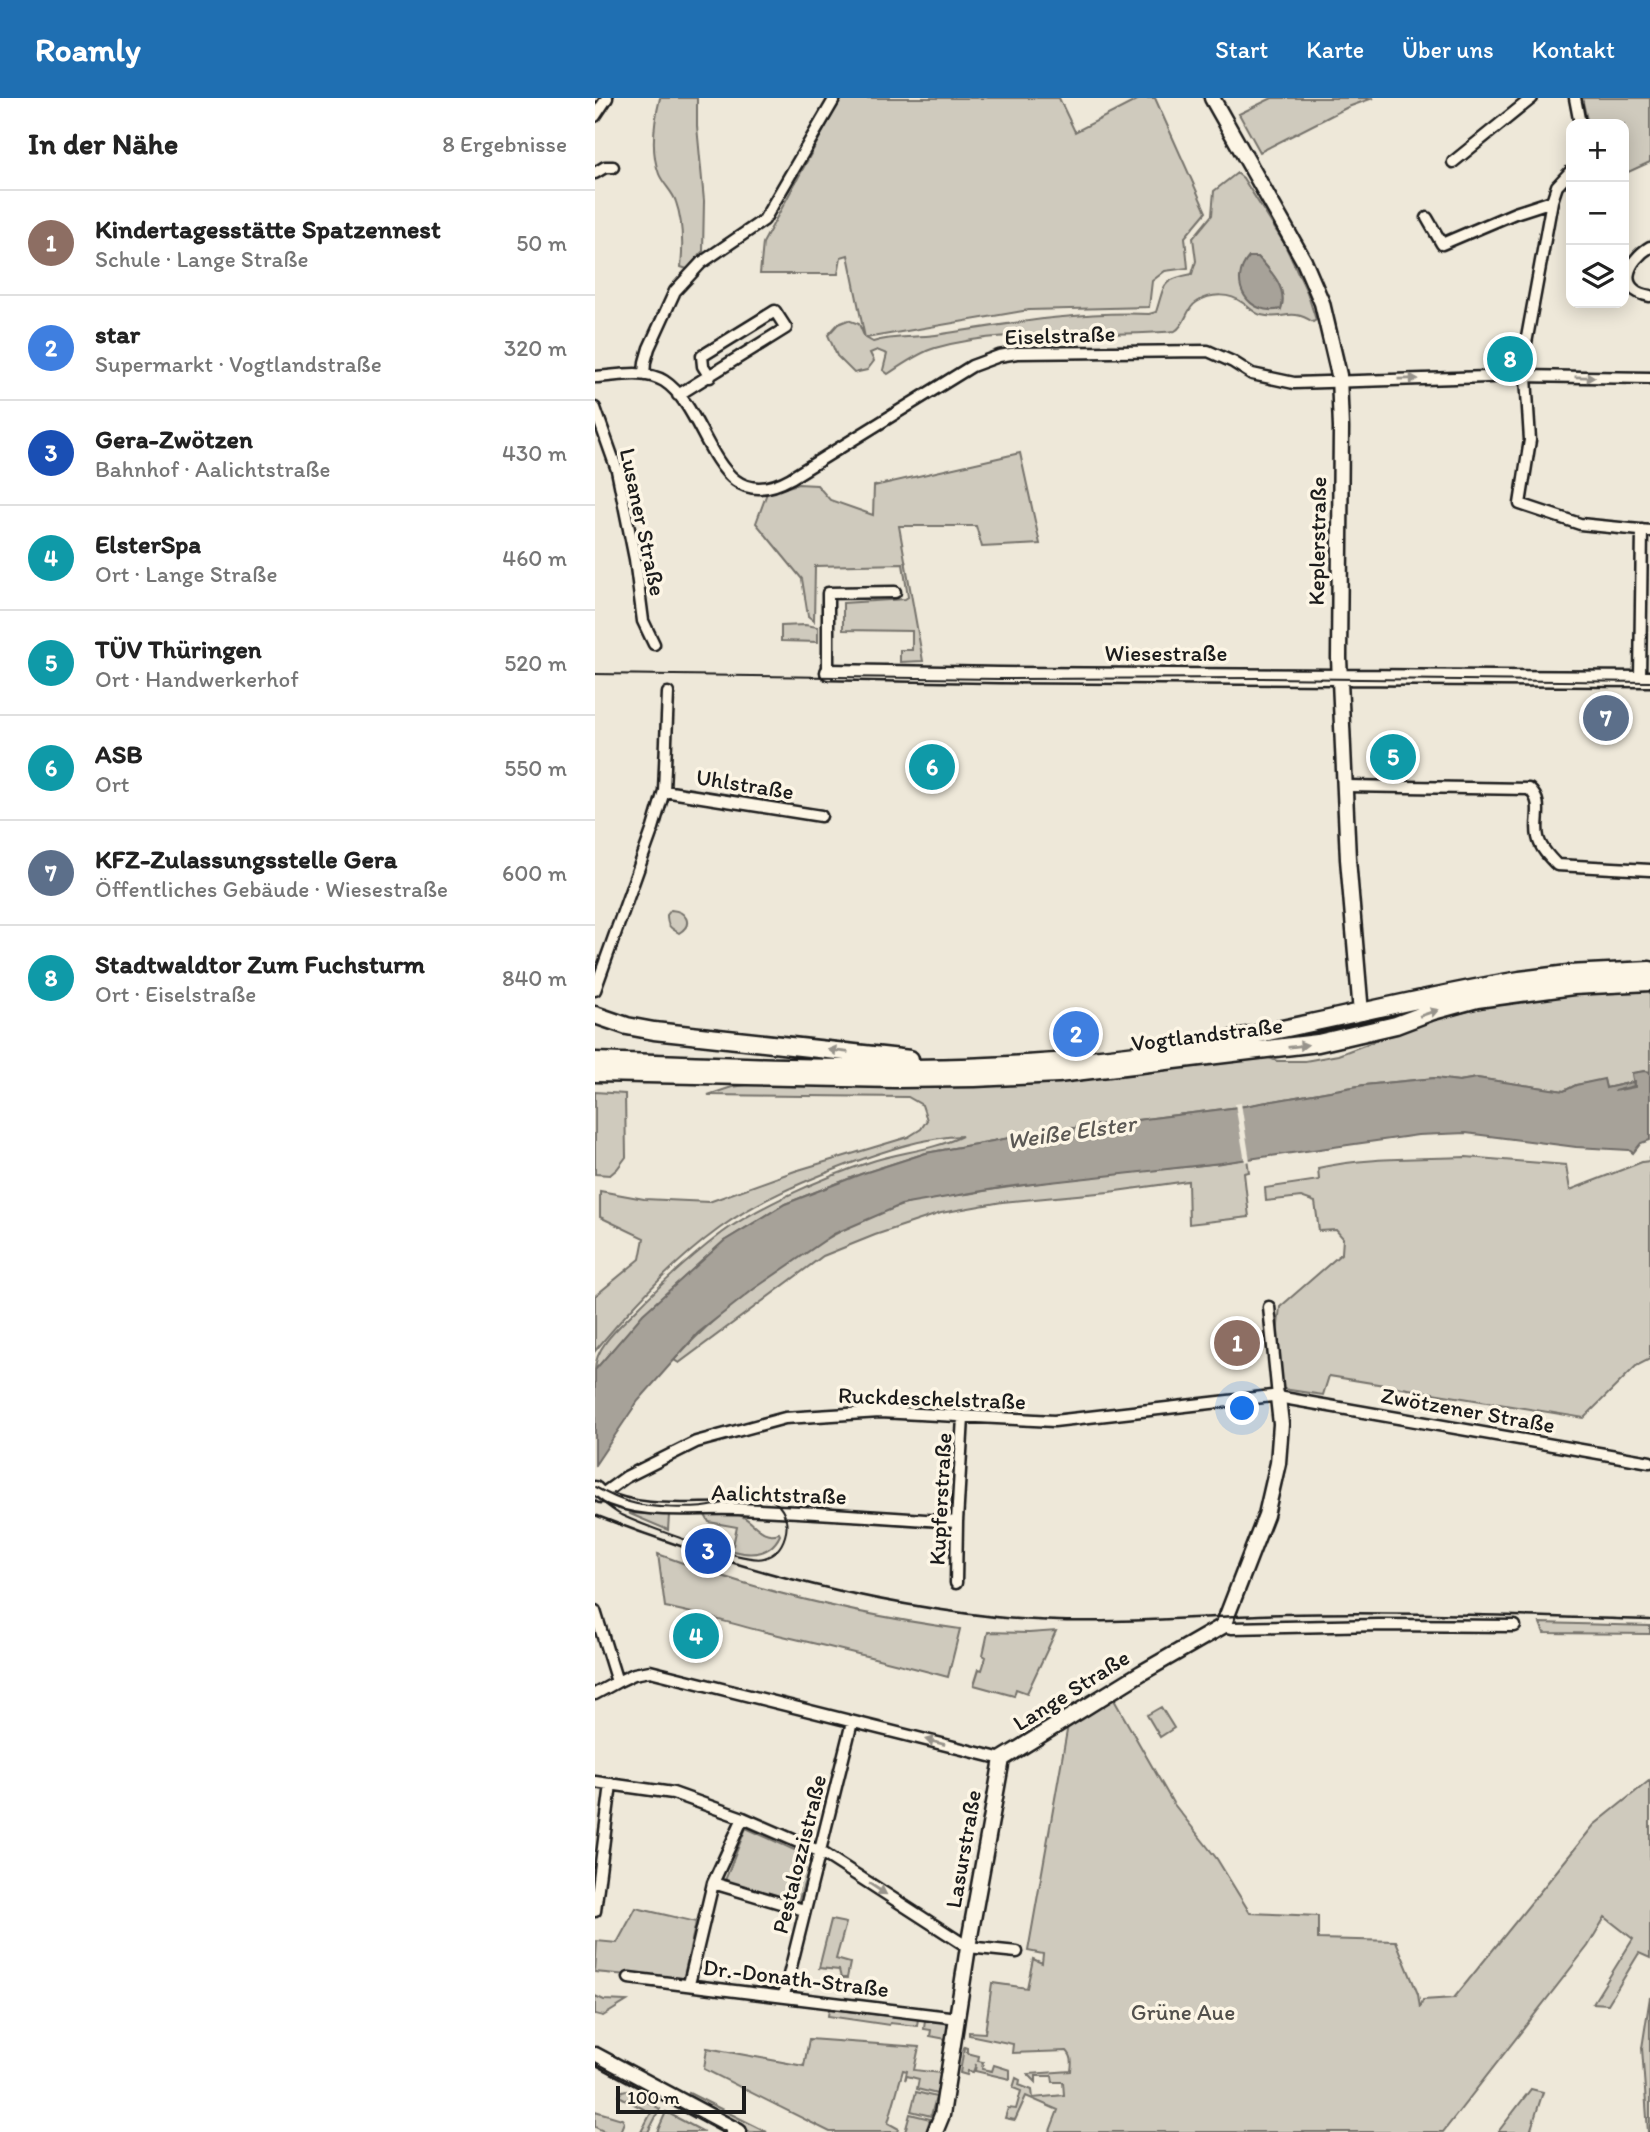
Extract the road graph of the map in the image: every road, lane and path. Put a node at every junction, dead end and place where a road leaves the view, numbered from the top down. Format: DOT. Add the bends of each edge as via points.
graph roads {
  1 [pos="607,98"];
  2 [pos="835,98"];
  3 [pos="1212,98"];
  4 [pos="1532,98"];
  5 [pos="1575,98"];
  6 [pos="595,116"];
  7 [pos="1579,119"];
  8 [pos="1454,162"];
  9 [pos="613,167"];
  10 [pos="595,173"];
  11 [pos="1566,176"];
  12 [pos="1552,201"];
  13 [pos="1427,218"];
  14 [pos="1650,247"];
  15 [pos="1650,296"];
  16 [pos="644,375"];
  17 [pos="595,377"];
  18 [pos="710,377"];
  19 [pos="1523,377"];
  20 [pos="1650,378"];
  21 [pos="1339,380"];
  22 [pos="678,395"];
  23 [pos="595,408"];
  24 [pos="1646,531"];
  25 [pos="895,592"];
  26 [pos="654,644"];
  27 [pos="828,672"];
  28 [pos="1340,677"];
  29 [pos="1645,679"];
  30 [pos="668,693"];
  31 [pos="1346,786"];
  32 [pos="664,791"];
  33 [pos="821,816"];
  34 [pos="1650,870"];
  35 [pos="1650,970"];
  36 [pos="1650,982"];
  37 [pos="595,990"];
  38 [pos="1361,1013"];
  39 [pos="595,1015"];
  40 [pos="1364,1034"];
  41 [pos="595,1060"];
  42 [pos="954,1066"];
  43 [pos="595,1073"];
  44 [pos="1269,1307"];
  45 [pos="1278,1397"];
  46 [pos="963,1417"];
  47 [pos="1650,1462"];
  48 [pos="597,1492"];
  49 [pos="957,1521"];
  50 [pos="956,1583"];
  51 [pos="595,1611"];
  52 [pos="1223,1626"];
  53 [pos="1515,1626"];
  54 [pos="617,1682"];
  55 [pos="595,1694"];
  56 [pos="852,1722"];
  57 [pos="1002,1759"];
  58 [pos="595,1782"];
  59 [pos="611,1784"];
  60 [pos="743,1818"];
  61 [pos="821,1852"];
  62 [pos="713,1883"];
  63 [pos="804,1910"];
  64 [pos="595,1911"];
  65 [pos="968,1947"];
  66 [pos="1017,1952"];
  67 [pos="629,1978"];
  68 [pos="689,1984"];
  69 [pos="784,1995"];
  70 [pos="957,2018"];
  71 [pos="595,2054"];
  72 [pos="740,2132"];
  73 [pos="936,2132"];
  1 -- 6 [label="street"];
  2 -- 16 [label="street" via="764,220 701,263 675,291 649,348"];
  3 -- 21 [label="street, Keplerstraße" via="1304,261 1322,303"];
  4 -- 8 [label="street"];
  5 -- 7 [label="street"];
  9 -- 10 [label="street"];
  11 -- 12 [label="street"];
  12 -- 13 [label="street" via="1442,244"];
  12 -- 19 [label="street"];
  14 -- 15 [label="street" via="1628,270 1632,288"];
  16 -- 17 [label="street"];
  16 -- 22 [label="street, Eiselstraße" via="662,380"];
  18 -- 18 [label="street" via="786,328 775,311 702,356"];
  18 -- 22 [label="street"];
  19 -- 20 [label="street, Eiselstraße, one-way"];
  21 -- 19 [label="street, Eiselstraße, one-way"];
  19 -- 24 [label="street" via="1530,440 1520,504 1580,524"];
  21 -- 22 [label="street, Eiselstraße" via="1294,383 1252,374 1208,351 1008,353 972,366 768,489 747,487 728,475"];
  21 -- 28 [label="street, Keplerstraße"];
  23 -- 26 [label="street, Lusaner Straße" via="617,470 643,621"];
  24 -- 29 [label="street"];
  25 -- 27 [label="street, Wiesestraße" via="828,593"];
  27 -- 28 [label="street, Wiesestraße"];
  28 -- 29 [label="street, Wiesestraße"];
  28 -- 31 [label="street, Keplerstraße"];
  30 -- 32 [label="street, Uhlstraße"];
  31 -- 34 [label="street" via="1529,789 1538,802 1538,838 1557,865"];
  31 -- 38 [label="street, Keplerstraße"];
  32 -- 33 [label="street, Uhlstraße"];
  32 -- 37 [label="street, Uhlstraße"];
  35 -- 38 [label="main road, Vogtlandstraße" via="1520,980"];
  40 -- 36 [label="main road, Vogtlandstraße, one-way" via="1477,999 1573,986"];
  38 -- 40 [label="main road"];
  38 -- 42 [label="main road, Vogtlandstraße" via="1192,1046 1088,1059"];
  42 -- 39 [label="main road, one-way" via="655,1031"];
  43 -- 40 [label="main road, Vogtlandstraße, one-way" via="989,1077 1163,1062 1318,1044"];
  41 -- 42 [label="main road, Vogtlandstraße"];
  44 -- 45 [label="street"];
  45 -- 46 [label="street, Ruckdeschelstraße" via="1054,1421"];
  45 -- 47 [label="street, Zwötzener Straße"];
  45 -- 52 [label="street" via="1278,1463 1266,1514"];
  46 -- 48 [label="street, Ruckdeschelstraße" via="866,1412 776,1420 696,1442"];
  46 -- 49 [label="street, Kupferstraße"];
  48 -- 49 [label="street, Aalichtstraße" via="617,1503 670,1508"];
  49 -- 50 [label="street, Kupferstraße"];
  51 -- 54 [label="street"];
  52 -- 53 [label="street"];
  52 -- 57 [label="street, Lange Straße"];
  54 -- 55 [label="street, Lange Straße"];
  54 -- 56 [label="street, Lange Straße" via="650,1671"];
  57 -- 56 [label="street, Lange Straße, one-way"];
  56 -- 61 [label="street, Pestalozzistraße"];
  57 -- 65 [label="street, Lasurstraße"];
  58 -- 59 [label="street"];
  59 -- 60 [label="street" via="673,1793"];
  59 -- 64 [label="street"];
  60 -- 61 [label="street"];
  60 -- 62 [label="street"];
  61 -- 63 [label="street, Pestalozzistraße"];
  61 -- 65 [label="street, one-way"];
  62 -- 63 [label="street"];
  62 -- 68 [label="street"];
  63 -- 69 [label="street, Pestalozzistraße"];
  65 -- 66 [label="street"];
  65 -- 70 [label="street, Lasurstraße"];
  67 -- 68 [label="street, Dr.-Donath-Straße"];
  68 -- 69 [label="street, Dr.-Donath-Straße"];
  69 -- 70 [label="street, Dr.-Donath-Straße"];
  70 -- 73 [label="street, Lasurstraße"];
  71 -- 72 [label="street"];
}
